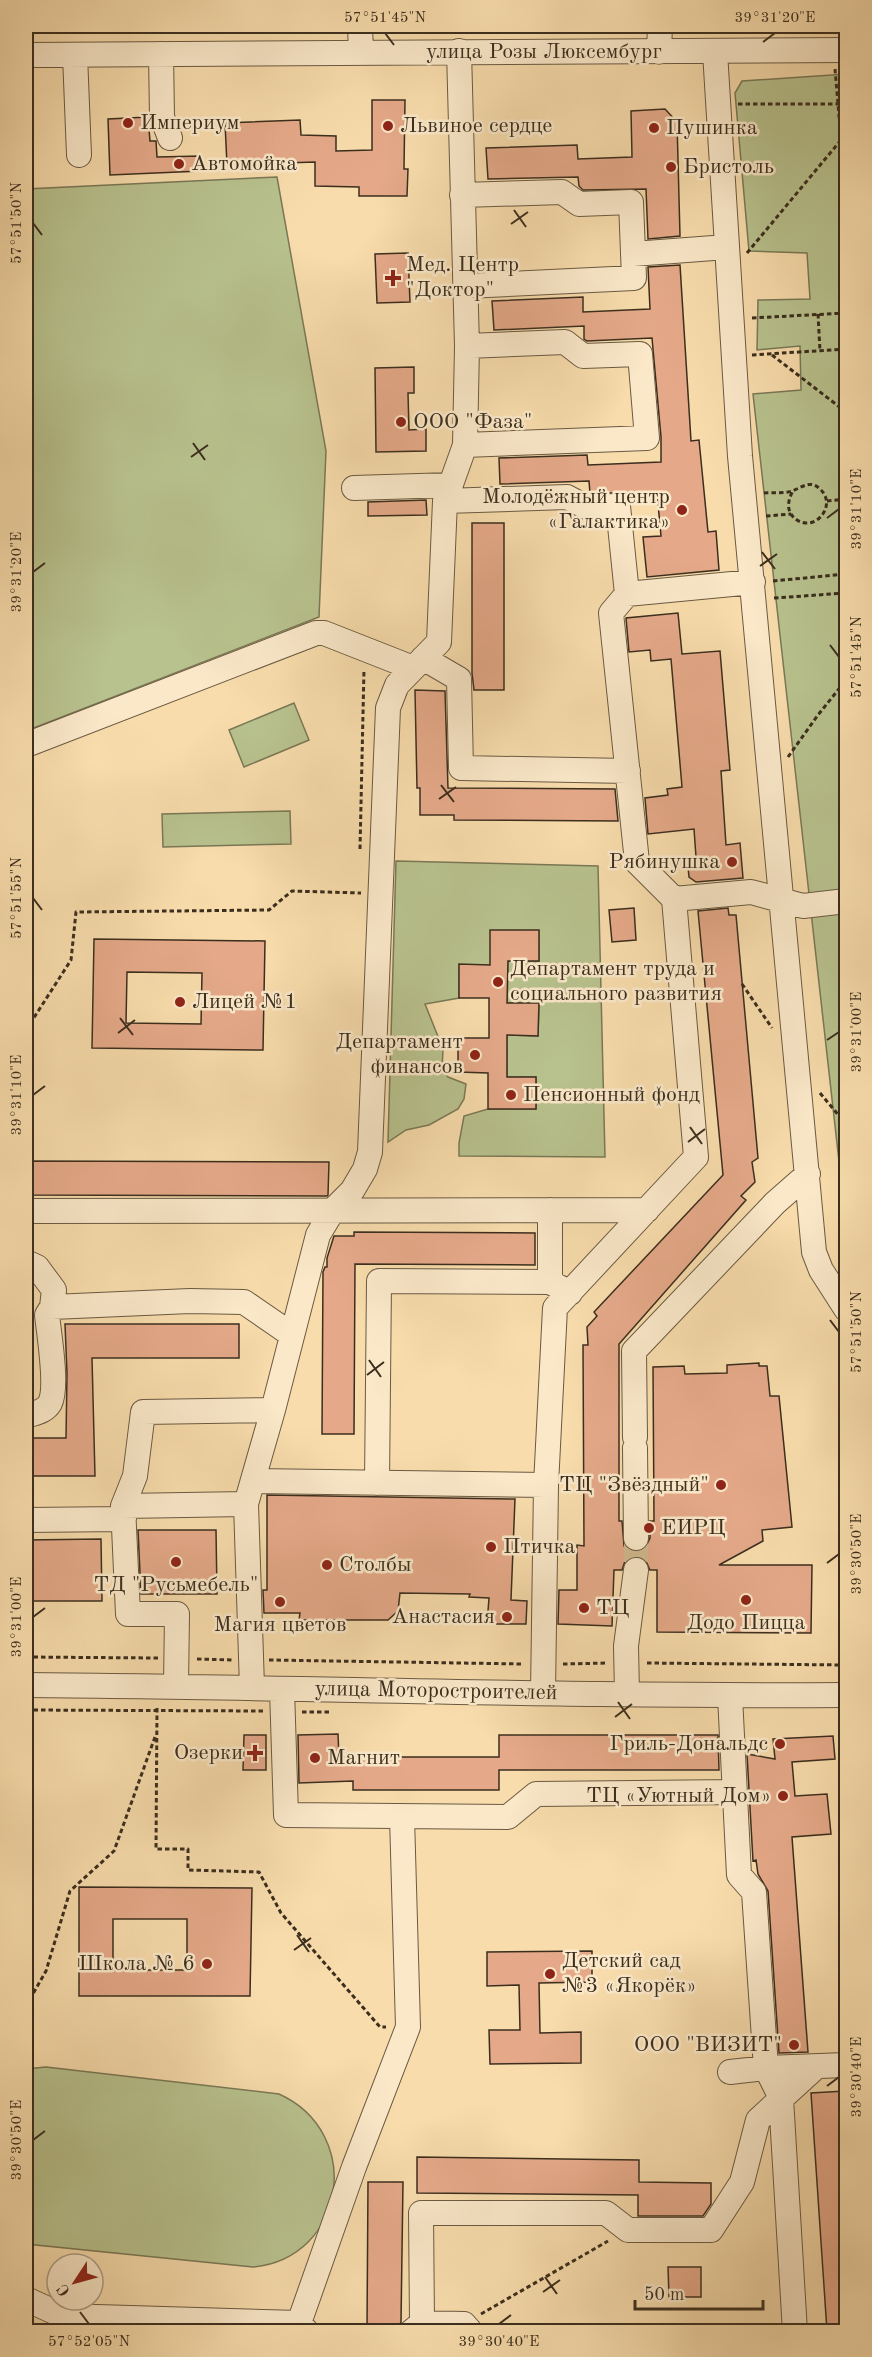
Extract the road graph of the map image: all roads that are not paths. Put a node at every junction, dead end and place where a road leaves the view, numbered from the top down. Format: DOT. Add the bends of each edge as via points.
graph roads {
  1 [pos="360,26"];
  2 [pos="660,26"];
  3 [pos="840,50"];
  4 [pos="459,51"];
  5 [pos="659,52"];
  6 [pos="715,52"];
  7 [pos="361,53"];
  8 [pos="161,54"];
  9 [pos="26,55"];
  10 [pos="75,55"];
  11 [pos="170,138"];
  12 [pos="80,155"];
  13 [pos="462,195"];
  14 [pos="727,247"];
  15 [pos="633,254"];
  16 [pos="466,286"];
  17 [pos="467,346"];
  18 [pos="465,445"];
  19 [pos="354,488"];
  20 [pos="448,493"];
  21 [pos="754,591"];
  22 [pos="627,594"];
  23 [pos="418,663"];
  24 [pos="26,745"];
  25 [pos="628,771"];
  26 [pos="674,899"];
  27 [pos="846,901"];
  28 [pos="782,902"];
  29 [pos="808,1174"];
  30 [pos="333,1210"];
  31 [pos="550,1210"];
  32 [pos="647,1210"];
  33 [pos="26,1211"];
  34 [pos="26,1262"];
  35 [pos="560,1288"];
  36 [pos="842,1297"];
  37 [pos="52,1307"];
  38 [pos="292,1335"];
  39 [pos="273,1410"];
  40 [pos="26,1416"];
  41 [pos="254,1481"];
  42 [pos="377,1483"];
  43 [pos="546,1485"];
  44 [pos="246,1504"];
  45 [pos="123,1512"];
  46 [pos="26,1520"];
  47 [pos="636,1538"];
  48 [pos="636,1570"];
  49 [pos="26,1685"];
  50 [pos="176,1686"];
  51 [pos="252,1687"];
  52 [pos="543,1693"];
  53 [pos="627,1694"];
  54 [pos="846,1695"];
  55 [pos="730,1696"];
  56 [pos="282,1700"];
  57 [pos="734,1792"];
  58 [pos="402,1817"];
  59 [pos="846,2065"];
  60 [pos="816,2067"];
  61 [pos="766,2068"];
  62 [pos="730,2072"];
  63 [pos="781,2098"];
  64 [pos="26,2299"];
  65 [pos="303,2327"];
  66 [pos="417,2327"];
  67 [pos="467,2328"];
  68 [pos="795,2331"];
  1 -- 7 [label="street"];
  2 -- 5 [label="street"];
  3 -- 6 [label="street, улица Розы Люксембург"];
  4 -- 5 [label="street, улица Розы Люксембург"];
  4 -- 7 [label="street, улица Розы Люксембург"];
  4 -- 13 [label="street"];
  5 -- 6 [label="street, улица Розы Люксембург"];
  6 -- 14 [label="street"];
  7 -- 8 [label="street, улица Розы Люксембург"];
  8 -- 10 [label="street, улица Розы Люксембург"];
  8 -- 11 [label="street" via="162,117"];
  9 -- 10 [label="street, улица Розы Люксембург"];
  10 -- 12 [label="street"];
  13 -- 15 [label="street" via="562,192 579,204 631,202"];
  13 -- 16 [label="street"];
  14 -- 15 [label="street"];
  14 -- 21 [label="street"];
  15 -- 16 [label="street" via="634,278"];
  16 -- 17 [label="street"];
  17 -- 18 [label="street"];
  17 -- 18 [label="street" via="565,342 583,356 640,354 647,438"];
  18 -- 20 [label="street"];
  19 -- 20 [label="street"];
  20 -- 22 [label="street" via="567,497 586,507 618,506"];
  20 -- 23 [label="street" via="439,642"];
  21 -- 22 [label="street"];
  21 -- 28 [label="street"];
  22 -- 25 [label="street" via="611,613"];
  23 -- 24 [label="street" via="316,633"];
  23 -- 25 [label="street" via="459,679 461,768"];
  23 -- 30 [label="street" via="397,685 388,708 370,1152 352,1191"];
  25 -- 26 [label="street" via="637,862"];
  26 -- 28 [label="street" via="751,892"];
  26 -- 32 [label="street" via="696,1157"];
  27 -- 28 [label="street" via="803,906"];
  28 -- 29 [label="street"];
  29 -- 36 [label="street" via="814,1252 821,1270"];
  29 -- 47 [label="street" via="775,1203 634,1351"];
  30 -- 31 [label="street"];
  30 -- 33 [label="street"];
  30 -- 38 [label="street" via="318,1235"];
  31 -- 32 [label="street"];
  31 -- 35 [label="street"];
  32 -- 35 [label="street"];
  34 -- 37 [label="street" via="37,1268 54,1290"];
  35 -- 42 [label="street" via="379,1281"];
  35 -- 43 [label="street" via="555,1308"];
  37 -- 38 [label="street" via="244,1302"];
  37 -- 40 [label="street" via="47,1315 53,1380 50,1403"];
  38 -- 39 [label="street"];
  39 -- 41 [label="street"];
  39 -- 45 [label="street" via="143,1412 135,1476"];
  41 -- 42 [label="street"];
  41 -- 44 [label="street"];
  42 -- 43 [label="street"];
  43 -- 52 [label="street"];
  44 -- 45 [label="street"];
  44 -- 51 [label="street"];
  45 -- 46 [label="street"];
  45 -- 50 [label="street" via="128,1614 177,1614"];
  48 -- 53 [label="street" via="626,1663"];
  49 -- 50 [label="street, улица Моторостроителей"];
  50 -- 51 [label="street, улица Моторостроителей"];
  51 -- 56 [label="street, улица Моторостроителей"];
  52 -- 53 [label="street, улица Моторостроителей"];
  52 -- 56 [label="street, улица Моторостроителей"];
  53 -- 55 [label="street, улица Моторостроителей"];
  54 -- 55 [label="street, улица Моторостроителей"];
  55 -- 57 [label="street"];
  56 -- 58 [label="street" via="286,1815"];
  57 -- 58 [label="street" via="536,1794 508,1817"];
  57 -- 61 [label="street" via="739,1875 754,1892"];
  58 -- 65 [label="street" via="408,2027 354,2167"];
  59 -- 60 [label="street"];
  60 -- 61 [label="street"];
  60 -- 63 [label="street"];
  61 -- 62 [label="street"];
  61 -- 63 [label="street"];
  63 -- 66 [label="street" via="758,2120 742,2181 711,2230 628,2230 606,2213 421,2213"];
  63 -- 68 [label="street"];
  64 -- 65 [label="street" via="63,2316"];
  66 -- 67 [label="street"];
}
